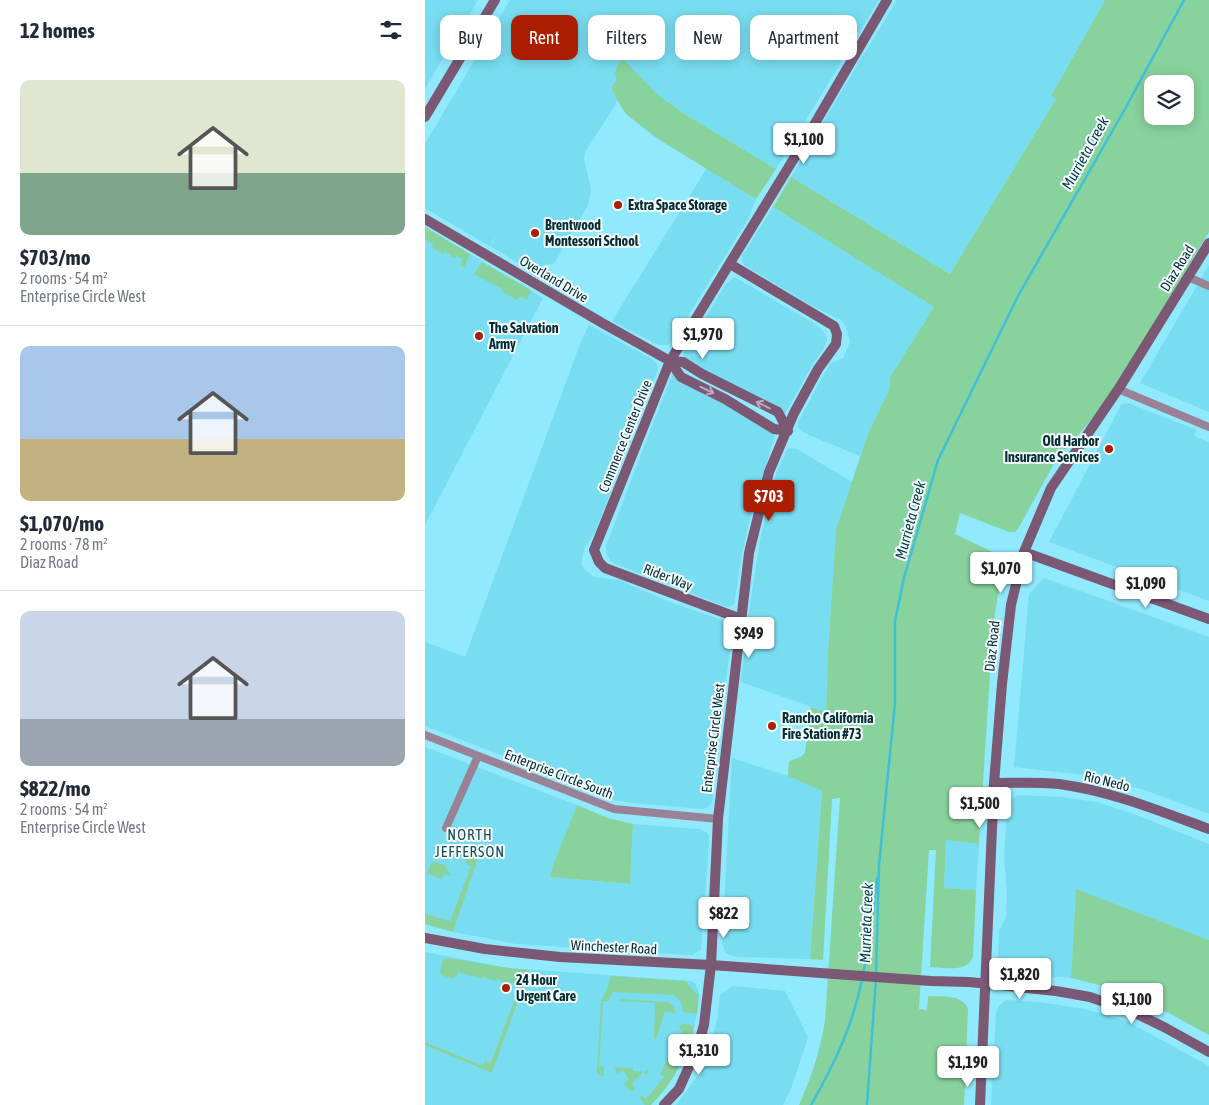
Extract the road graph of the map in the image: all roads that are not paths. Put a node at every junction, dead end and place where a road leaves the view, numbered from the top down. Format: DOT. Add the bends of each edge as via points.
graph roads {
  1 [pos="495,0"];
  2 [pos="887,0"];
  3 [pos="425,117"];
  4 [pos="425,218"];
  5 [pos="1209,243"];
  6 [pos="730,264"];
  7 [pos="1188,277"];
  8 [pos="1209,286"];
  9 [pos="670,361"];
  10 [pos="1118,389"];
  11 [pos="1209,427"];
  12 [pos="788,431"];
  13 [pos="594,550"];
  14 [pos="1024,552"];
  15 [pos="741,619"];
  16 [pos="1209,619"];
  17 [pos="425,735"];
  18 [pos="478,756"];
  19 [pos="995,784"];
  20 [pos="718,819"];
  21 [pos="446,828"];
  22 [pos="1209,829"];
  23 [pos="425,938"];
  24 [pos="711,966"];
  25 [pos="986,984"];
  26 [pos="1209,1052"];
  27 [pos="664,1105"];
  28 [pos="980,1105"];
  1 -- 3 [label="street"];
  2 -- 6 [label="street, Commerce Center Drive"];
  4 -- 9 [label="street, Overland Drive"];
  5 -- 7 [label="street, Diaz Road"];
  6 -- 9 [label="street, Commerce Center Drive"];
  6 -- 12 [label="street, Enterprise Circle West" via="833,326 837,334 836,344 813,378"];
  7 -- 8 [label="street"];
  7 -- 10 [label="street, Diaz Road"];
  9 -- 12 [label="street, Overland Drive, one-way" via="681,377 774,429"];
  12 -- 9 [label="street, Overland Drive, one-way" via="778,412 683,362"];
  9 -- 13 [label="street, Commerce Center Drive"];
  10 -- 11 [label="street"];
  10 -- 14 [label="street, Diaz Road" via="1051,488"];
  12 -- 15 [label="street, Enterprise Circle West" via="769,472 759,510 749,553"];
  13 -- 15 [label="street, Rider Way" via="605,568"];
  14 -- 16 [label="street"];
  14 -- 19 [label="street, Diaz Road" via="1011,605"];
  15 -- 20 [label="street, Enterprise Circle West"];
  17 -- 18 [label="street, Enterprise Circle South"];
  18 -- 20 [label="street, Enterprise Circle South" via="614,809"];
  18 -- 21 [label="street"];
  19 -- 22 [label="street, Rio Nedo" via="1059,784 1093,791"];
  19 -- 25 [label="street, Diaz Road"];
  20 -- 24 [label="street, Enterprise Circle West"];
  23 -- 24 [label="street, Winchester Road" via="485,950"];
  24 -- 25 [label="street, Winchester Road"];
  24 -- 27 [label="street, Enterprise Circle West" via="704,1025 697,1049 679,1088"];
  25 -- 26 [label="street, Winchester Road" via="1056,991 1108,1002 1164,1026"];
  25 -- 28 [label="street, Diaz Road"];
}
